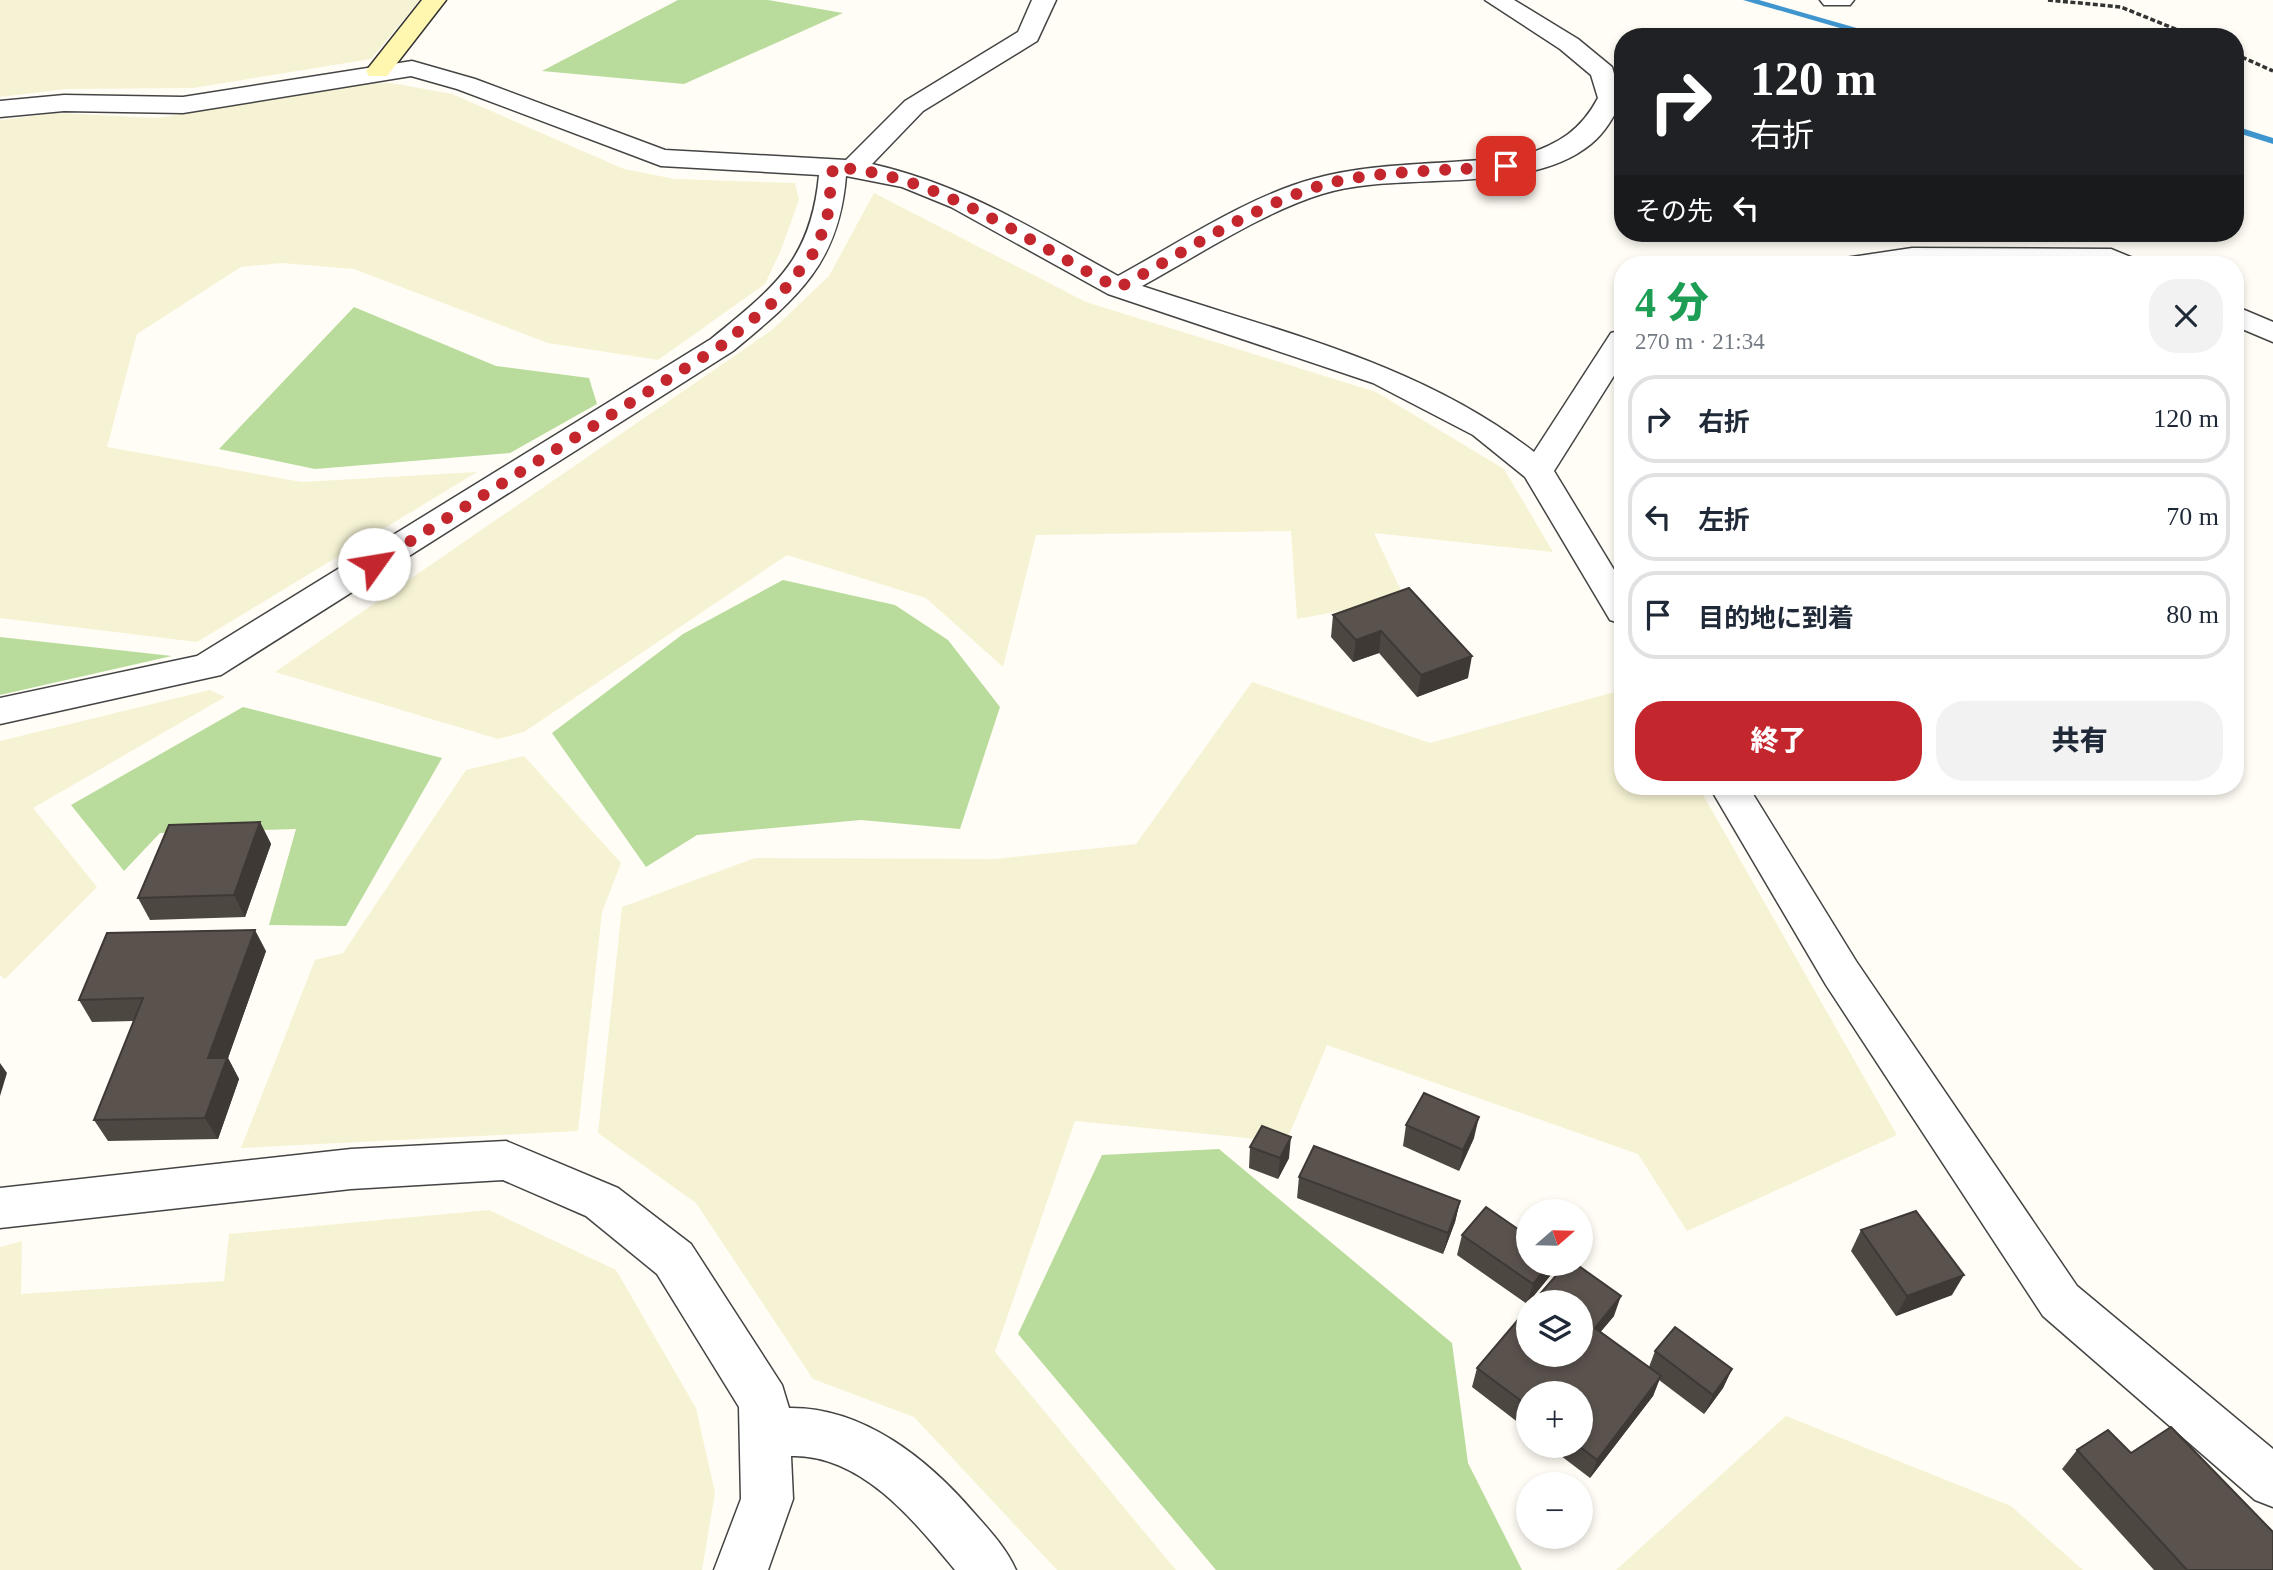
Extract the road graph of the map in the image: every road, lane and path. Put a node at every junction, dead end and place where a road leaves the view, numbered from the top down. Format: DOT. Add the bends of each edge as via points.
graph roads {
  1 [pos="434,0"];
  2 [pos="1044,0"];
  3 [pos="1497,0"];
  4 [pos="1832,0"];
  5 [pos="1842,0"];
  6 [pos="2048,0"];
  7 [pos="2172,28"];
  8 [pos="2244,58"];
  9 [pos="378,71"];
  10 [pos="2273,71"];
  11 [pos="0,109"];
  12 [pos="843,168"];
  13 [pos="1118,288"];
  14 [pos="2244,319"];
  15 [pos="2273,333"];
  16 [pos="1614,352"];
  17 [pos="1538,471"];
  18 [pos="1614,599"];
  19 [pos="0,711"];
  20 [pos="1733,795"];
  21 [pos="0,1209"];
  22 [pos="765,1432"];
  23 [pos="2273,1482"];
  24 [pos="741,1570"];
  25 [pos="989,1570"];
  1 -- 9 [label="street"];
  2 -- 12 [label="street" via="1028,36 914,106"];
  3 -- 13 [label="street" via="1569,44 1603,72 1611,98 1579,142 1546,157 1506,166 1322,185 1272,203"];
  4 -- 5 [label="street"];
  6 -- 7 [label="path" via="2121,8"];
  8 -- 10 [label="path"];
  9 -- 11 [label="street" via="183,105 64,103"];
  9 -- 12 [label="street" via="412,68 466,84 661,158"];
  12 -- 13 [label="street" via="910,181 961,201"];
  12 -- 19 [label="street" via="815,251 777,299 722,345 208,666"];
  13 -- 17 [label="street" via="1384,376 1484,428"];
  14 -- 15 [label="street"];
  16 -- 17 [label="street"];
  17 -- 18 [label="street"];
  20 -- 23 [label="street" via="1841,973 2060,1301"];
  21 -- 22 [label="street" via="351,1169 506,1160 602,1202 674,1259 764,1402"];
  22 -- 24 [label="street" via="767,1499"];
  22 -- 25 [label="street" via="823,1435 877,1457 934,1504"];
}
